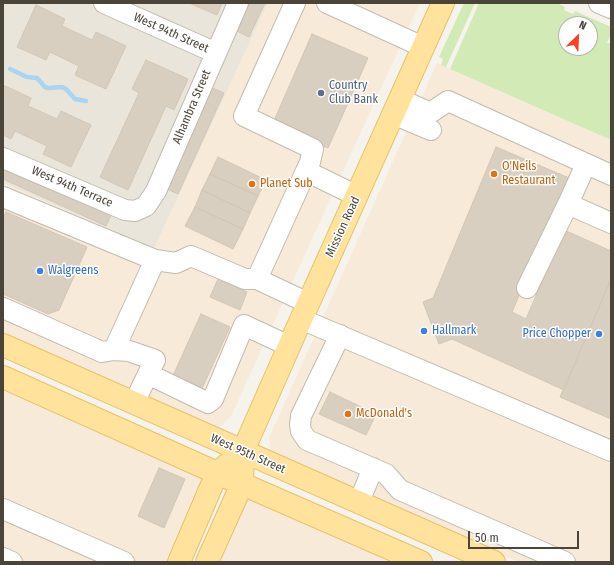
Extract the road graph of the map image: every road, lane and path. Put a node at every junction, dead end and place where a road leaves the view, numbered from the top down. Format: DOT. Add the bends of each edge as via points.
graph roads {
  1 [pos="104,3"];
  2 [pos="238,3"];
  3 [pos="295,3"];
  4 [pos="327,3"];
  5 [pos="443,3"];
  6 [pos="599,3"];
  7 [pos="611,8"];
  8 [pos="423,47"];
  9 [pos="216,53"];
  10 [pos="397,107"];
  11 [pos="431,130"];
  12 [pos="3,158"];
  13 [pos="586,164"];
  14 [pos="306,171"];
  15 [pos="611,175"];
  16 [pos="357,196"];
  17 [pos="3,197"];
  18 [pos="568,204"];
  19 [pos="142,208"];
  20 [pos="611,223"];
  21 [pos="155,260"];
  22 [pos="257,279"];
  23 [pos="527,288"];
  24 [pos="3,308"];
  25 [pos="304,311"];
  26 [pos="340,335"];
  27 [pos="3,345"];
  28 [pos="289,346"];
  29 [pos="114,350"];
  30 [pos="148,374"];
  31 [pos="3,377"];
  32 [pos="134,403"];
  33 [pos="243,451"];
  34 [pos="611,451"];
  35 [pos="373,468"];
  36 [pos="217,473"];
  37 [pos="242,484"];
  38 [pos="359,502"];
  39 [pos="3,509"];
  40 [pos="499,533"];
  41 [pos="3,558"];
  42 [pos="491,561"];
  43 [pos="12,562"];
  44 [pos="124,562"];
  45 [pos="179,562"];
  46 [pos="207,562"];
  47 [pos="421,562"];
  48 [pos="565,562"];
  1 -- 9 [label="lane, West 94th Street"];
  2 -- 9 [label="lane, Alhambra Street"];
  3 -- 14 [label="lane" via="244,116 312,148"];
  4 -- 8 [label="lane"];
  5 -- 8 [label="main road, Mission Road"];
  6 -- 7 [label="lane"];
  8 -- 10 [label="main road, Mission Road"];
  9 -- 19 [label="lane, Alhambra Street" via="156,191"];
  10 -- 11 [label="lane"];
  10 -- 13 [label="lane" via="430,113 448,101"];
  10 -- 16 [label="main road, Mission Road"];
  12 -- 19 [label="lane, West 94th Terrace" via="125,210 135,211"];
  13 -- 15 [label="lane"];
  13 -- 18 [label="lane"];
  14 -- 16 [label="lane"];
  14 -- 22 [label="lane"];
  16 -- 25 [label="main road, Mission Road"];
  17 -- 21 [label="lane"];
  18 -- 20 [label="lane"];
  18 -- 23 [label="lane"];
  21 -- 22 [label="lane" via="176,263 191,256 245,279"];
  21 -- 29 [label="lane"];
  22 -- 25 [label="lane"];
  24 -- 29 [label="lane" via="102,352"];
  25 -- 26 [label="lane"];
  25 -- 28 [label="main road, Mission Road"];
  26 -- 34 [label="lane"];
  26 -- 35 [label="lane" via="301,416 301,431 307,440"];
  27 -- 32 [label="main road, West 95th Street"];
  28 -- 30 [label="lane" via="244,325 213,399 208,403"];
  28 -- 33 [label="main road, Mission Road"];
  29 -- 30 [label="lane" via="129,351 155,360"];
  30 -- 32 [label="lane"];
  31 -- 36 [label="main road"];
  32 -- 33 [label="main road, West 95th Street"];
  33 -- 36 [label="main road, Mission Road"];
  33 -- 37 [label="main road, Mission Road"];
  33 -- 38 [label="main road, West 95th Street"];
  35 -- 38 [label="lane"];
  35 -- 40 [label="lane" via="386,474 400,490"];
  36 -- 37 [label="main road"];
  36 -- 45 [label="main road, Mission Road"];
  37 -- 46 [label="main road, Mission Road"];
  37 -- 47 [label="main road"];
  38 -- 42 [label="main road, West 95th Street"];
  39 -- 44 [label="lane"];
  40 -- 42 [label="lane"];
  40 -- 48 [label="lane"];
  41 -- 43 [label="lane"];
}
